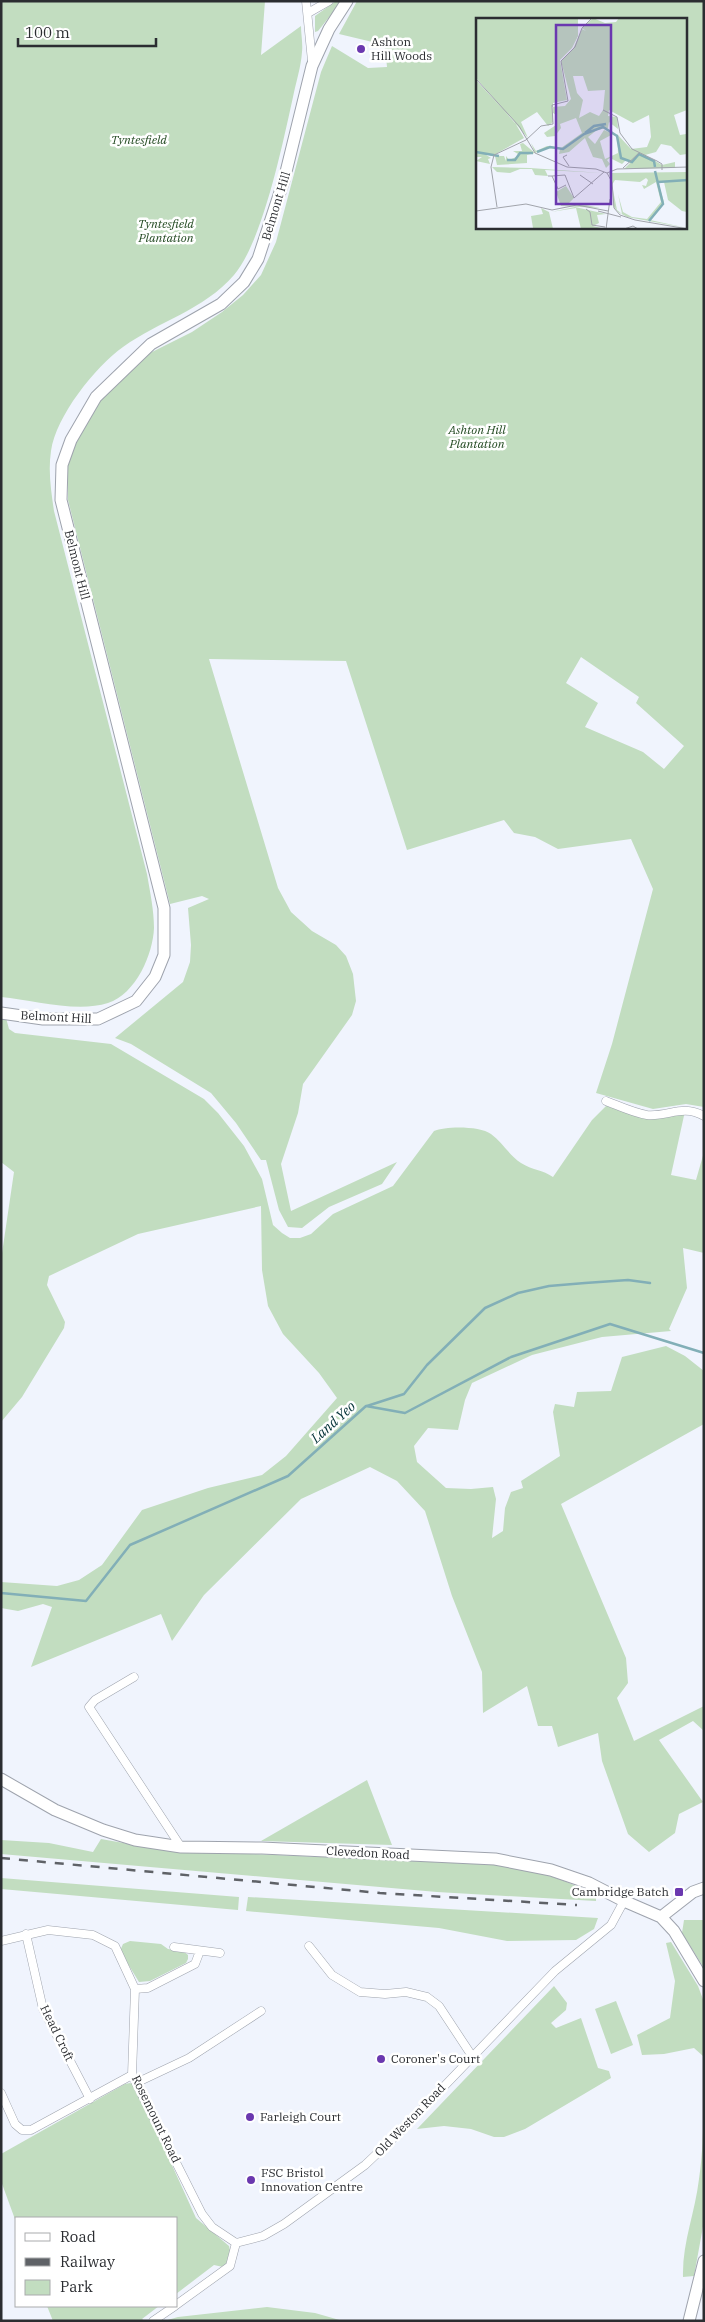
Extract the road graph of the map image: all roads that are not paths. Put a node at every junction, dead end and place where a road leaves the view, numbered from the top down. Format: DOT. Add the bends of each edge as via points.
graph roads {
  1 [pos="306,1"];
  2 [pos="329,1"];
  3 [pos="347,1"];
  4 [pos="308,13"];
  5 [pos="312,66"];
  6 [pos="1,1013"];
  7 [pos="606,1101"];
  8 [pos="704,1116"];
  9 [pos="134,1677"];
  10 [pos="1,1779"];
  11 [pos="181,1847"];
  12 [pos="704,1888"];
  13 [pos="624,1901"];
  14 [pos="661,1917"];
  15 [pos="26,1934"];
  16 [pos="1,1941"];
  17 [pos="309,1946"];
  18 [pos="174,1947"];
  19 [pos="200,1950"];
  20 [pos="220,1953"];
  21 [pos="704,1980"];
  22 [pos="136,1989"];
  23 [pos="261,2011"];
  24 [pos="472,2056"];
  25 [pos="134,2079"];
  26 [pos="1,2093"];
  27 [pos="90,2099"];
  28 [pos="236,2243"];
  29 [pos="704,2261"];
  30 [pos="704,2291"];
  31 [pos="178,2304"];
  32 [pos="173,2307"];
  33 [pos="153,2321"];
  34 [pos="689,2321"];
  35 [pos="696,2321"];
  1 -- 4 [label="street"];
  2 -- 4 [label="street"];
  3 -- 5 [label="main road, Belmont Hill" via="329,29"];
  4 -- 5 [label="street"];
  5 -- 6 [label="main road, Belmont Hill" via="284,180 252,271 222,304 151,344 96,397 71,440 62,465 61,500 164,908 164,955 155,977 136,1001 98,1019 43,1019"];
  7 -- 8 [label="street" via="646,1114 684,1109"];
  9 -- 11 [label="street" via="95,1700 90,1707"];
  10 -- 11 [label="main road, Clevedon Road" via="55,1810 102,1830 135,1840"];
  11 -- 13 [label="main road, Clevedon Road" via="495,1859 551,1870 589,1883"];
  12 -- 14 [label="main road" via="693,1892"];
  13 -- 14 [label="main road, Clevedon Road"];
  13 -- 24 [label="street, Old Weston Road" via="611,1925 555,1971"];
  14 -- 21 [label="main road, Clevedon Road" via="674,1931"];
  15 -- 16 [label="street, Rosemount Road"];
  15 -- 22 [label="street, Rosemount Road" via="48,1930 94,1935 105,1940 115,1946"];
  15 -- 27 [label="street, Head Croft" via="43,2009"];
  17 -- 24 [label="street" via="332,1975 360,1992 406,1992 427,1997 439,2006"];
  18 -- 19 [label="street"];
  19 -- 20 [label="street"];
  19 -- 22 [label="street" via="194,1964 148,1988"];
  22 -- 25 [label="street, Rosemount Road"];
  23 -- 25 [label="street, Rosemount Road" via="189,2058"];
  24 -- 28 [label="street, Old Weston Road" via="365,2165 284,2224 263,2236"];
  25 -- 27 [label="street, Rosemount Road" via="116,2084"];
  25 -- 28 [label="street, Rosemount Road" via="202,2214 212,2227"];
  26 -- 27 [label="street, Rosemount Road" via="15,2124 22,2130 31,2130"];
  28 -- 31 [label="street" via="230,2266"];
  29 -- 34 [label="main road"];
  30 -- 35 [label="main road"];
  32 -- 33 [label="street"];
}
